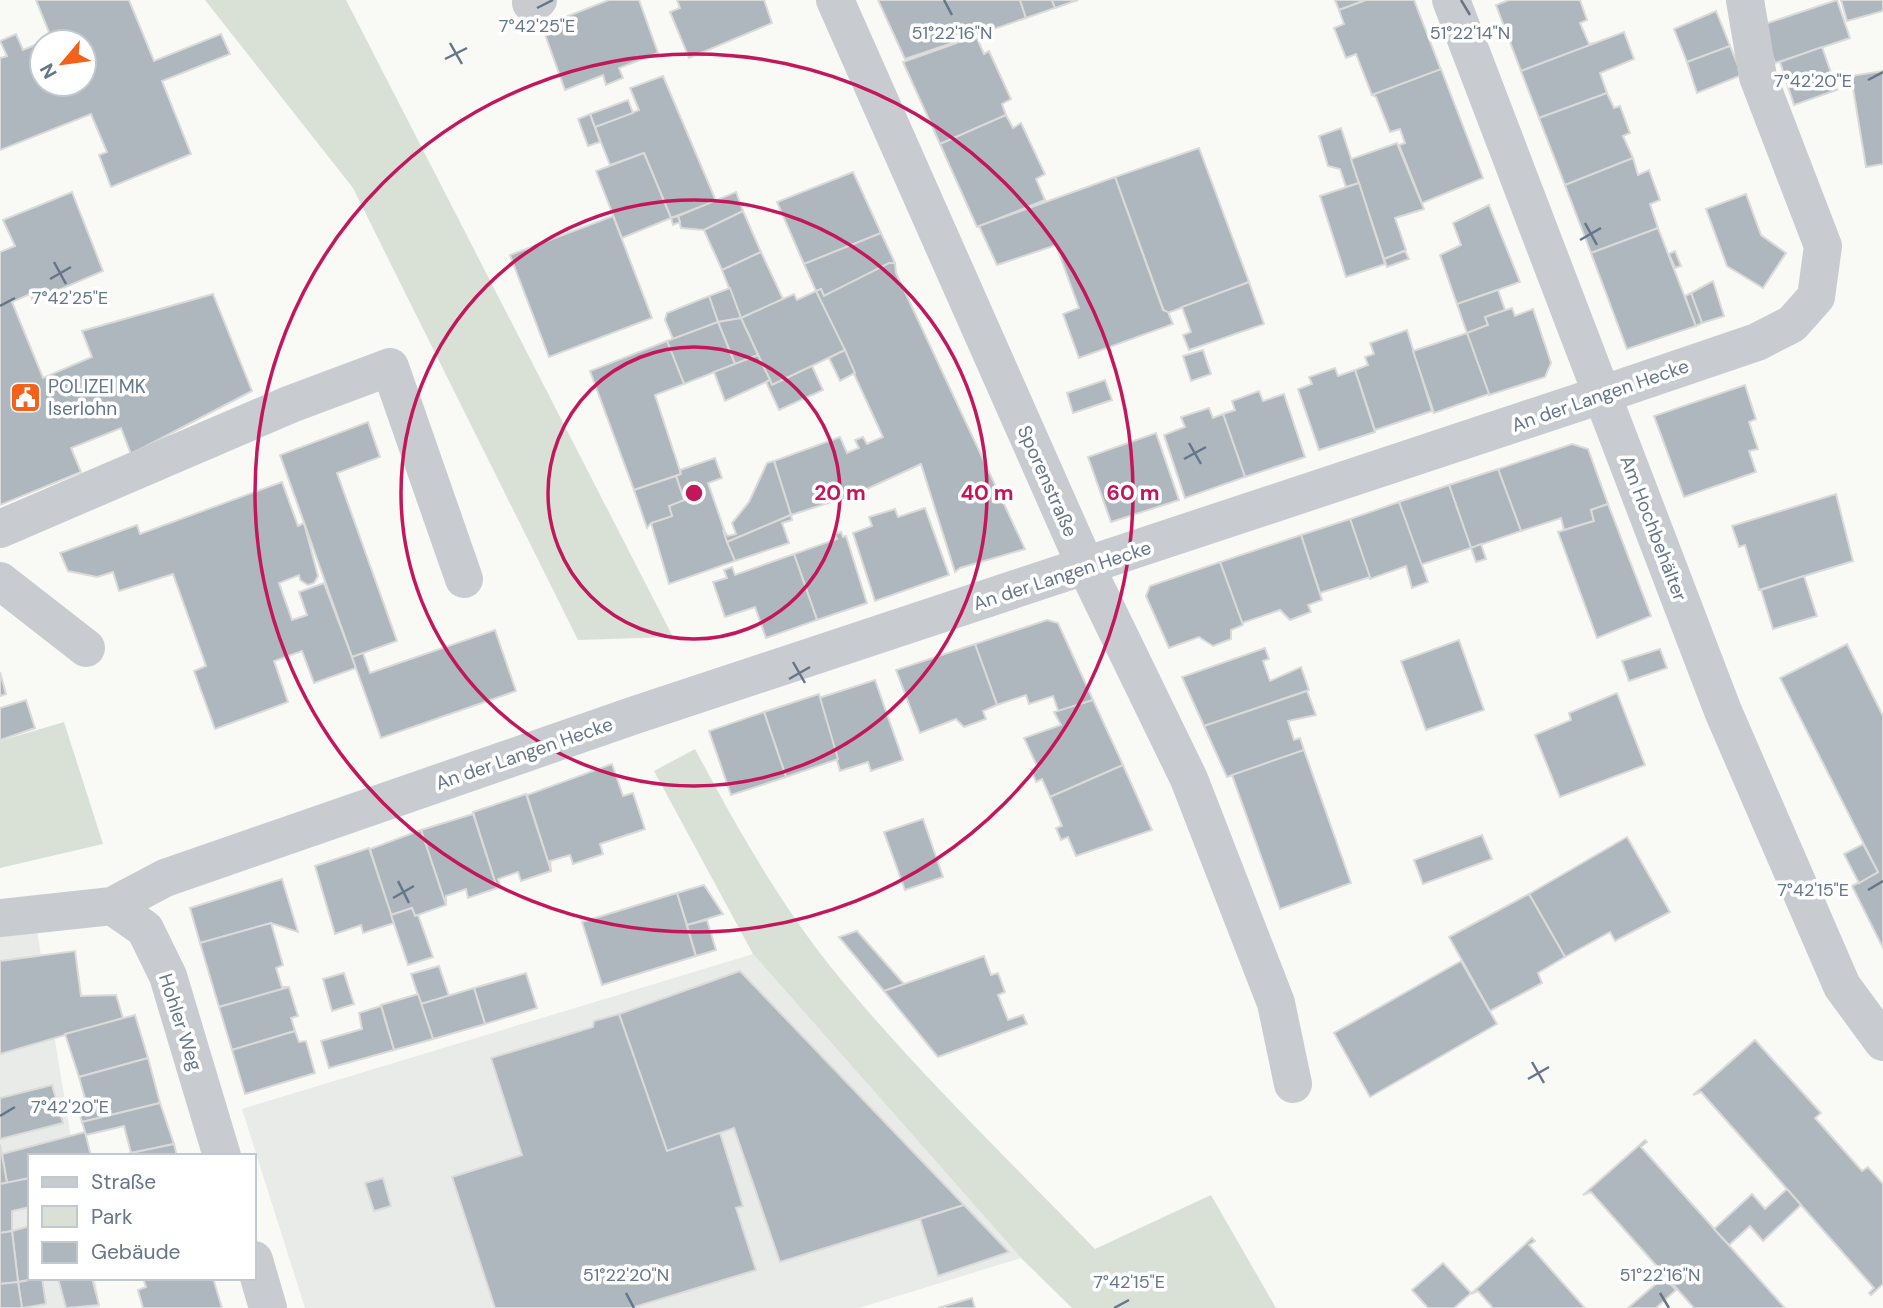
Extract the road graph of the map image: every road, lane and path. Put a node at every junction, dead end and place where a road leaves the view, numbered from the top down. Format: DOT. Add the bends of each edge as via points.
graph roads {
  1 [pos="835,0"];
  2 [pos="1451,0"];
  3 [pos="1745,0"];
  4 [pos="1601,395"];
  5 [pos="0,528"];
  6 [pos="1086,567"];
  7 [pos="464,579"];
  8 [pos="0,582"];
  9 [pos="86,648"];
  10 [pos="112,906"];
  11 [pos="0,918"];
  12 [pos="1883,1042"];
  13 [pos="1293,1084"];
  14 [pos="221,1154"];
  15 [pos="256,1266"];
  16 [pos="268,1308"];
  1 -- 6 [label="street, Sporenstraße"];
  2 -- 4 [label="street, Am Hochbehälter"];
  3 -- 4 [label="street, An der Langen Hecke" via="1758,77 1823,246 1816,297 1792,324 1758,342"];
  4 -- 6 [label="street, An der Langen Hecke"];
  4 -- 12 [label="street, Am Hochbehälter" via="1723,711 1812,920 1842,986"];
  5 -- 7 [label="street" via="291,404 390,367"];
  6 -- 10 [label="street, An der Langen Hecke" via="635,715 204,864"];
  6 -- 13 [label="street, Sporenstraße" via="1189,779 1276,1003"];
  8 -- 9 [label="street"];
  10 -- 11 [label="street, An der Langen Hecke"];
  10 -- 14 [label="street, Hohler Weg" via="145,929 168,976"];
  15 -- 16 [label="street"];
}
